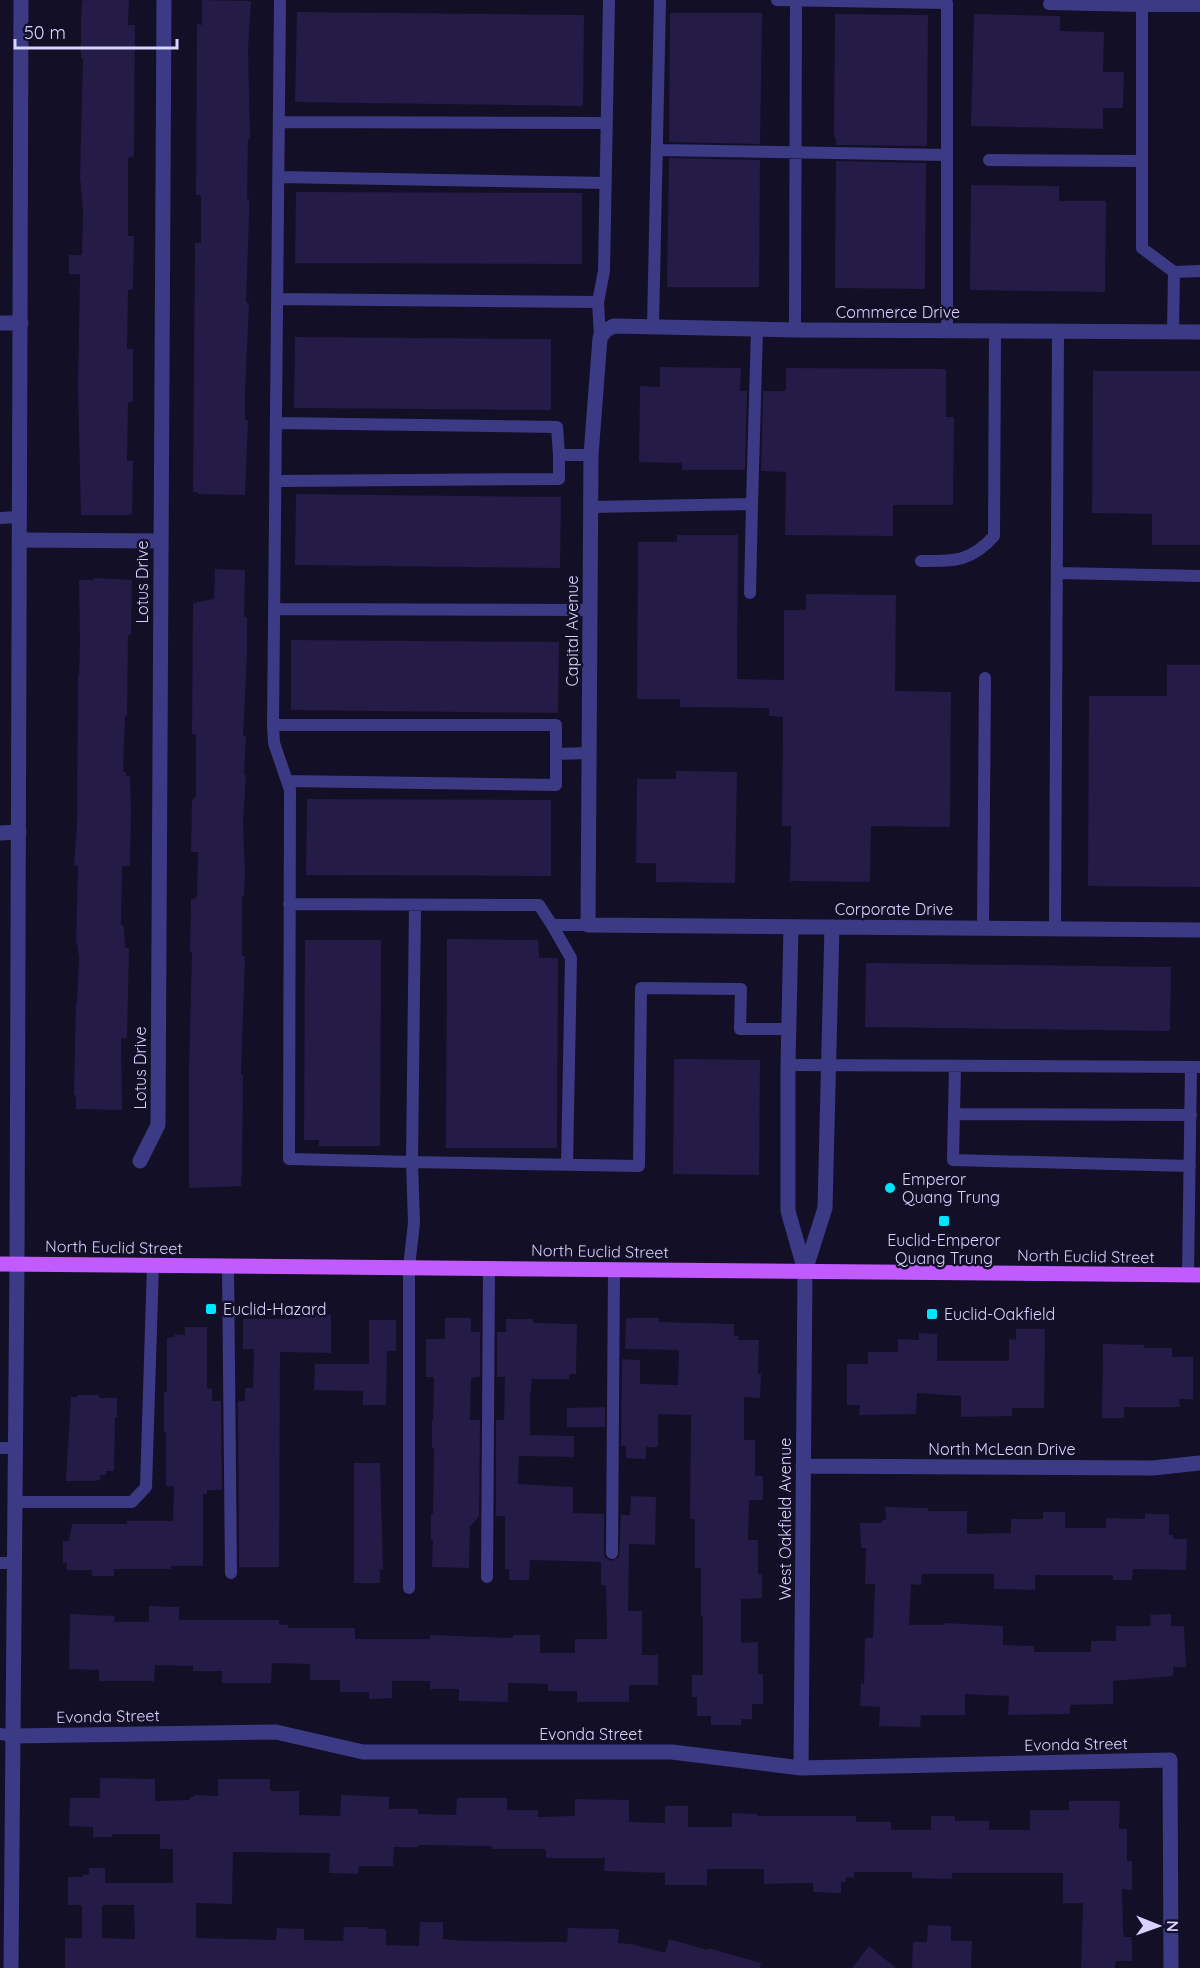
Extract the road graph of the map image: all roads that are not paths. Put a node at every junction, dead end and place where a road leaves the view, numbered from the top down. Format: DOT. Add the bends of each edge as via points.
graph roads {
  1 [pos="21,0"];
  2 [pos="164,0"];
  3 [pos="280,0"];
  4 [pos="609,0"];
  5 [pos="660,0"];
  6 [pos="777,0"];
  7 [pos="796,0"];
  8 [pos="1049,4"];
  9 [pos="1142,6"];
  10 [pos="1200,6"];
  11 [pos="279,122"];
  12 [pos="607,123"];
  13 [pos="657,150"];
  14 [pos="795,153"];
  15 [pos="947,155"];
  16 [pos="989,160"];
  17 [pos="1141,161"];
  18 [pos="279,177"];
  19 [pos="606,183"];
  20 [pos="1200,271"];
  21 [pos="1174,272"];
  22 [pos="278,299"];
  23 [pos="598,302"];
  24 [pos="0,323"];
  25 [pos="21,323"];
  26 [pos="653,326"];
  27 [pos="757,329"];
  28 [pos="795,330"];
  29 [pos="946,330"];
  30 [pos="995,331"];
  31 [pos="1058,332"];
  32 [pos="1173,332"];
  33 [pos="1200,332"];
  34 [pos="600,338"];
  35 [pos="277,423"];
  36 [pos="559,455"];
  37 [pos="591,455"];
  38 [pos="276,481"];
  39 [pos="752,504"];
  40 [pos="591,507"];
  41 [pos="20,517"];
  42 [pos="0,518"];
  43 [pos="20,540"];
  44 [pos="161,541"];
  45 [pos="921,561"];
  46 [pos="1058,573"];
  47 [pos="1200,576"];
  48 [pos="750,593"];
  49 [pos="275,609"];
  50 [pos="591,610"];
  51 [pos="985,678"];
  52 [pos="273,724"];
  53 [pos="589,753"];
  54 [pos="556,754"];
  55 [pos="287,781"];
  56 [pos="19,832"];
  57 [pos="0,833"];
  58 [pos="289,904"];
  59 [pos="415,905"];
  60 [pos="552,925"];
  61 [pos="588,925"];
  62 [pos="791,927"];
  63 [pos="832,927"];
  64 [pos="983,928"];
  65 [pos="1055,929"];
  66 [pos="1200,930"];
  67 [pos="789,1029"];
  68 [pos="788,1065"];
  69 [pos="828,1065"];
  70 [pos="955,1066"];
  71 [pos="1196,1067"];
  72 [pos="954,1114"];
  73 [pos="1191,1115"];
  74 [pos="140,1161"];
  75 [pos="412,1162"];
  76 [pos="567,1165"];
  77 [pos="1193,1168"];
  78 [pos="0,1264"];
  79 [pos="17,1264"];
  80 [pos="153,1265"];
  81 [pos="228,1266"];
  82 [pos="409,1267"];
  83 [pos="489,1268"];
  84 [pos="614,1269"];
  85 [pos="805,1271"];
  86 [pos="1194,1275"];
  87 [pos="0,1448"];
  88 [pos="16,1448"];
  89 [pos="1200,1463"];
  90 [pos="803,1466"];
  91 [pos="16,1502"];
  92 [pos="612,1552"];
  93 [pos="8,1563"];
  94 [pos="231,1574"];
  95 [pos="488,1577"];
  96 [pos="409,1588"];
  97 [pos="7,1735"];
  98 [pos="801,1768"];
  99 [pos="6,1899"];
  100 [pos="6,1925"];
  101 [pos="11,1968"];
  102 [pos="1171,1968"];
  1 -- 25 [label="street"];
  2 -- 44 [label="street, Lotus Drive"];
  3 -- 11 [label="lane"];
  4 -- 12 [label="lane"];
  5 -- 13 [label="lane"];
  6 -- 7 [label="lane"];
  7 -- 14 [label="lane"];
  7 -- 15 [label="lane" via="947,3"];
  8 -- 9 [label="lane"];
  9 -- 10 [label="lane"];
  9 -- 17 [label="lane"];
  11 -- 12 [label="lane"];
  11 -- 18 [label="lane"];
  12 -- 19 [label="lane"];
  13 -- 14 [label="lane"];
  13 -- 26 [label="lane"];
  14 -- 15 [label="lane"];
  14 -- 28 [label="lane"];
  15 -- 29 [label="lane"];
  16 -- 17 [label="lane"];
  17 -- 21 [label="lane" via="1142,248"];
  18 -- 19 [label="lane"];
  18 -- 22 [label="lane"];
  19 -- 23 [label="lane" via="604,271"];
  20 -- 21 [label="lane"];
  21 -- 32 [label="lane"];
  22 -- 23 [label="lane"];
  22 -- 35 [label="lane"];
  23 -- 34 [label="lane"];
  24 -- 25 [label="street"];
  25 -- 41 [label="street"];
  26 -- 27 [label="street, Commerce Drive"];
  26 -- 34 [label="street, Commerce Drive" via="614,326"];
  27 -- 28 [label="street, Commerce Drive"];
  27 -- 39 [label="lane"];
  28 -- 29 [label="street, Commerce Drive"];
  29 -- 30 [label="street, Commerce Drive"];
  30 -- 31 [label="street, Commerce Drive"];
  30 -- 45 [label="lane" via="994,536 971,556 953,561"];
  31 -- 32 [label="street, Commerce Drive"];
  31 -- 46 [label="lane"];
  32 -- 33 [label="street, Commerce Drive"];
  34 -- 37 [label="street, Capital Avenue"];
  35 -- 36 [label="lane" via="558,427"];
  35 -- 38 [label="lane"];
  36 -- 37 [label="lane"];
  36 -- 38 [label="lane" via="559,479"];
  37 -- 40 [label="street, Capital Avenue"];
  38 -- 49 [label="lane"];
  39 -- 40 [label="lane"];
  39 -- 48 [label="lane"];
  40 -- 50 [label="street, Capital Avenue"];
  41 -- 42 [label="lane"];
  41 -- 43 [label="street"];
  43 -- 44 [label="street"];
  43 -- 56 [label="street"];
  44 -- 74 [label="street, Lotus Drive" via="158,1125"];
  46 -- 47 [label="lane"];
  46 -- 65 [label="lane"];
  49 -- 50 [label="lane"];
  49 -- 52 [label="lane"];
  50 -- 53 [label="street, Capital Avenue"];
  51 -- 64 [label="lane"];
  52 -- 54 [label="lane" via="556,725"];
  52 -- 55 [label="lane" via="274,743"];
  53 -- 54 [label="lane"];
  53 -- 61 [label="street, Capital Avenue"];
  54 -- 55 [label="lane" via="556,785"];
  55 -- 58 [label="lane"];
  56 -- 57 [label="street"];
  56 -- 79 [label="street"];
  58 -- 59 [label="lane"];
  58 -- 75 [label="lane" via="288,1159"];
  59 -- 60 [label="lane" via="539,905"];
  59 -- 75 [label="lane"];
  60 -- 61 [label="lane"];
  60 -- 76 [label="lane" via="571,957"];
  61 -- 62 [label="street, Corporate Drive"];
  62 -- 63 [label="street, Corporate Drive"];
  62 -- 67 [label="street"];
  63 -- 64 [label="street, Corporate Drive"];
  63 -- 69 [label="street"];
  64 -- 65 [label="street, Corporate Drive"];
  65 -- 66 [label="street, Corporate Drive"];
  67 -- 68 [label="street"];
  67 -- 76 [label="lane" via="740,1029 741,989 641,988 639,1166"];
  68 -- 69 [label="lane"];
  68 -- 85 [label="street" via="788,1211"];
  69 -- 70 [label="lane"];
  69 -- 85 [label="street" via="825,1208"];
  70 -- 71 [label="lane"];
  70 -- 72 [label="lane"];
  71 -- 73 [label="lane"];
  72 -- 73 [label="lane"];
  72 -- 77 [label="lane" via="953,1160"];
  73 -- 77 [label="lane"];
  75 -- 76 [label="lane"];
  75 -- 82 [label="lane" via="414,1223"];
  77 -- 86 [label="lane"];
  78 -- 79 [label="main road, North Euclid Street"];
  79 -- 80 [label="main road, North Euclid Street"];
  79 -- 88 [label="street"];
  80 -- 81 [label="main road, North Euclid Street"];
  80 -- 91 [label="lane" via="146,1487 132,1502"];
  81 -- 82 [label="main road, North Euclid Street"];
  81 -- 94 [label="lane"];
  82 -- 83 [label="main road, North Euclid Street"];
  82 -- 96 [label="lane"];
  83 -- 84 [label="main road, North Euclid Street"];
  83 -- 95 [label="lane"];
  84 -- 85 [label="main road, North Euclid Street"];
  84 -- 92 [label="lane"];
  85 -- 86 [label="main road, North Euclid Street"];
  85 -- 90 [label="street, West Oakfield Avenue"];
  87 -- 88 [label="lane"];
  88 -- 91 [label="street"];
  89 -- 90 [label="street, North McLean Drive" via="1153,1468"];
  90 -- 98 [label="street, West Oakfield Avenue"];
  91 -- 93 [label="street"];
  93 -- 97 [label="street"];
  97 -- 98 [label="street, Evonda Street" via="276,1731 363,1752 672,1752"];
  97 -- 99 [label="street"];
  98 -- 102 [label="street, Evonda Street" via="1170,1760"];
  99 -- 100 [label="street"];
  100 -- 101 [label="street"];
}
